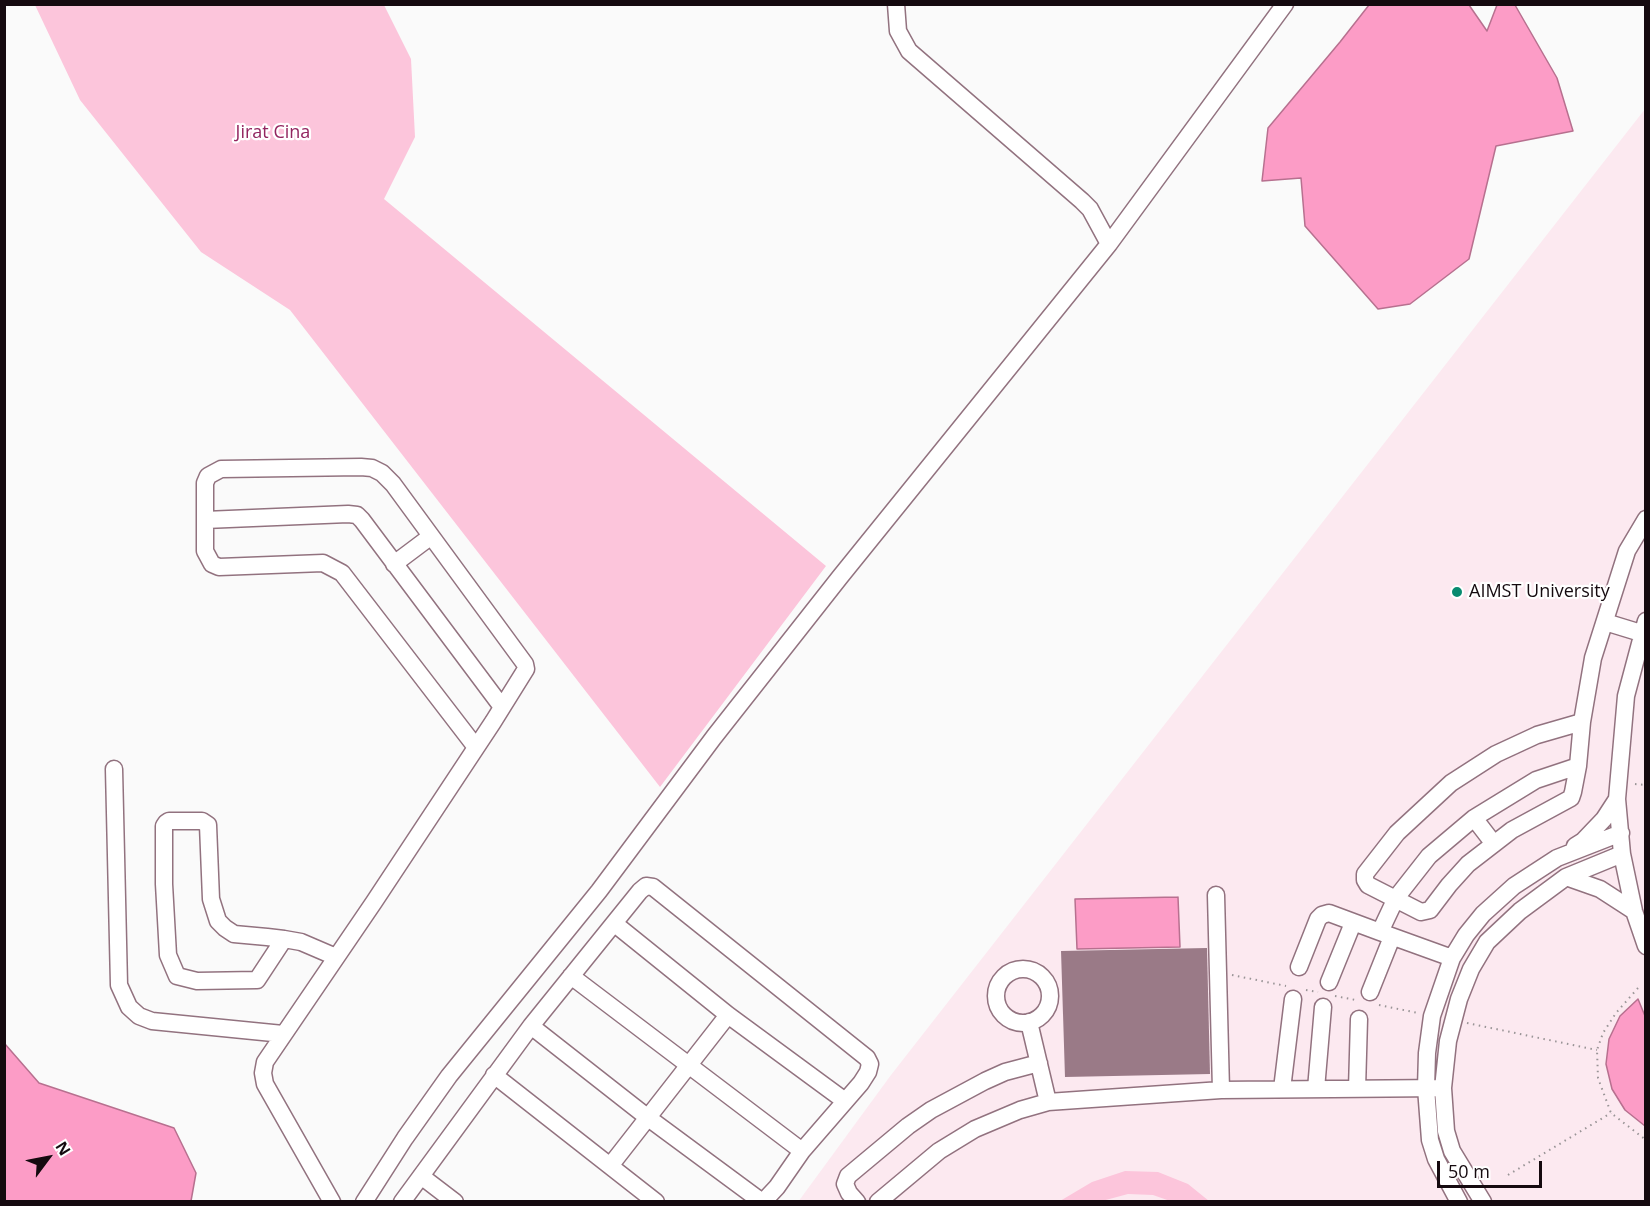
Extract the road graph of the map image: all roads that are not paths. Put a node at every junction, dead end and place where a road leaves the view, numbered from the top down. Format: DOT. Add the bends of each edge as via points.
graph roads {
  1 [pos="896,4"];
  2 [pos="1286,4"];
  3 [pos="1109,244"];
  4 [pos="1646,519"];
  5 [pos="205,520"];
  6 [pos="430,537"];
  7 [pos="394,564"];
  8 [pos="1605,622"];
  9 [pos="1643,627"];
  10 [pos="502,707"];
  11 [pos="1582,722"];
  12 [pos="475,747"];
  13 [pos="1578,766"];
  14 [pos="114,769"];
  15 [pos="1617,799"];
  16 [pos="1474,818"];
  17 [pos="1620,833"];
  18 [pos="1494,844"];
  19 [pos="1622,854"];
  20 [pos="1557,858"];
  21 [pos="1566,877"];
  22 [pos="1216,895"];
  23 [pos="1396,898"];
  24 [pos="1634,911"];
  25 [pos="1353,922"];
  26 [pos="615,924"];
  27 [pos="1386,935"];
  28 [pos="284,939"];
  29 [pos="1646,946"];
  30 [pos="336,957"];
  31 [pos="1452,958"];
  32 [pos="1299,967"];
  33 [pos="572,976"];
  34 [pos="1292,991"];
  35 [pos="1370,999"];
  36 [pos="728,1015"];
  37 [pos="1359,1019"];
  38 [pos="1029,1022"];
  39 [pos="531,1026"];
  40 [pos="283,1034"];
  41 [pos="1039,1063"];
  42 [pos="688,1065"];
  43 [pos="494,1075"];
  44 [pos="1426,1088"];
  45 [pos="1443,1088"];
  46 [pos="1282,1089"];
  47 [pos="1316,1089"];
  48 [pos="1358,1089"];
  49 [pos="1221,1090"];
  50 [pos="845,1101"];
  51 [pos="1048,1101"];
  52 [pos="647,1117"];
  53 [pos="802,1151"];
  54 [pos="610,1166"];
  55 [pos="421,1176"];
  56 [pos="649,1199"];
  57 [pos="332,1202"];
  58 [pos="364,1202"];
  59 [pos="402,1202"];
  60 [pos="455,1202"];
  61 [pos="763,1202"];
  62 [pos="857,1202"];
  63 [pos="878,1202"];
  64 [pos="1459,1202"];
  65 [pos="1483,1202"];
  1 -- 3 [label="street" via="898,31 909,51 1082,201"];
  2 -- 3 [label="street"];
  3 -- 58 [label="street" via="840,577 599,891 449,1076"];
  4 -- 8 [label="street" via="1628,551"];
  5 -- 6 [label="street" via="205,483 208,476 221,469 361,467 382,473 393,484"];
  5 -- 7 [label="street" via="357,515"];
  5 -- 12 [label="street" via="205,551 212,564 219,567 322,562 342,573"];
  6 -- 7 [label="street"];
  6 -- 10 [label="street" via="525,664 526,669"];
  7 -- 10 [label="street"];
  8 -- 9 [label="street"];
  8 -- 11 [label="street" via="1593,658"];
  9 -- 15 [label="street" via="1626,696"];
  10 -- 12 [label="street"];
  11 -- 13 [label="street"];
  11 -- 23 [label="street" via="1538,735 1496,754 1451,783 1419,811 1365,874 1368,885"];
  12 -- 30 [label="street"];
  13 -- 16 [label="street" via="1536,780"];
  13 -- 18 [label="street" via="1570,798"];
  14 -- 40 [label="street" via="119,985 129,1007 152,1021"];
  15 -- 17 [label="street"];
  15 -- 20 [label="street" via="1583,841"];
  16 -- 18 [label="street"];
  16 -- 23 [label="street" via="1429,856"];
  17 -- 19 [label="street"];
  17 -- 20 [label="street"];
  18 -- 23 [label="street" via="1468,864 1430,910 1421,912"];
  19 -- 21 [label="street"];
  19 -- 24 [label="street"];
  20 -- 31 [label="street" via="1500,897 1466,935"];
  21 -- 24 [label="street" via="1600,889"];
  21 -- 45 [label="street" via="1487,942 1452,1020"];
  22 -- 49 [label="street"];
  23 -- 27 [label="street"];
  24 -- 29 [label="street"];
  25 -- 27 [label="street"];
  25 -- 32 [label="street" via="1329,913 1318,919"];
  25 -- 47 [label="street" via="1325,994"];
  26 -- 33 [label="street"];
  26 -- 36 [label="street"];
  26 -- 50 [label="street" via="640,891 646,886 653,887 867,1058 868,1072"];
  27 -- 31 [label="street"];
  27 -- 35 [label="street"];
  28 -- 28 [label="street" via="234,934 225,928 218,921 211,899 208,825 202,820 166,823 168,954 177,976 197,981 257,980"];
  28 -- 30 [label="street"];
  30 -- 40 [label="street"];
  31 -- 44 [label="street" via="1432,1016"];
  33 -- 39 [label="street"];
  33 -- 42 [label="street"];
  34 -- 46 [label="street"];
  36 -- 42 [label="street"];
  36 -- 50 [label="street"];
  37 -- 48 [label="street"];
  38 -- 41 [label="street"];
  39 -- 43 [label="street"];
  39 -- 52 [label="street"];
  40 -- 57 [label="street" via="265,1062 265,1084"];
  41 -- 51 [label="street"];
  41 -- 62 [label="street" via="984,1080 908,1126 848,1176 845,1184"];
  42 -- 52 [label="street"];
  42 -- 53 [label="street"];
  43 -- 54 [label="street"];
  43 -- 55 [label="street"];
  44 -- 45 [label="street"];
  44 -- 48 [label="street"];
  44 -- 64 [label="street" via="1430,1140"];
  45 -- 65 [label="street" via="1446,1131 1452,1151"];
  46 -- 47 [label="street"];
  46 -- 49 [label="street"];
  47 -- 48 [label="street"];
  49 -- 51 [label="street"];
  50 -- 53 [label="street"];
  51 -- 63 [label="street" via="975,1129 939,1151"];
  52 -- 54 [label="street"];
  52 -- 61 [label="street"];
  53 -- 61 [label="street"];
  54 -- 56 [label="street"];
  55 -- 59 [label="street"];
  55 -- 60 [label="street"];
}
